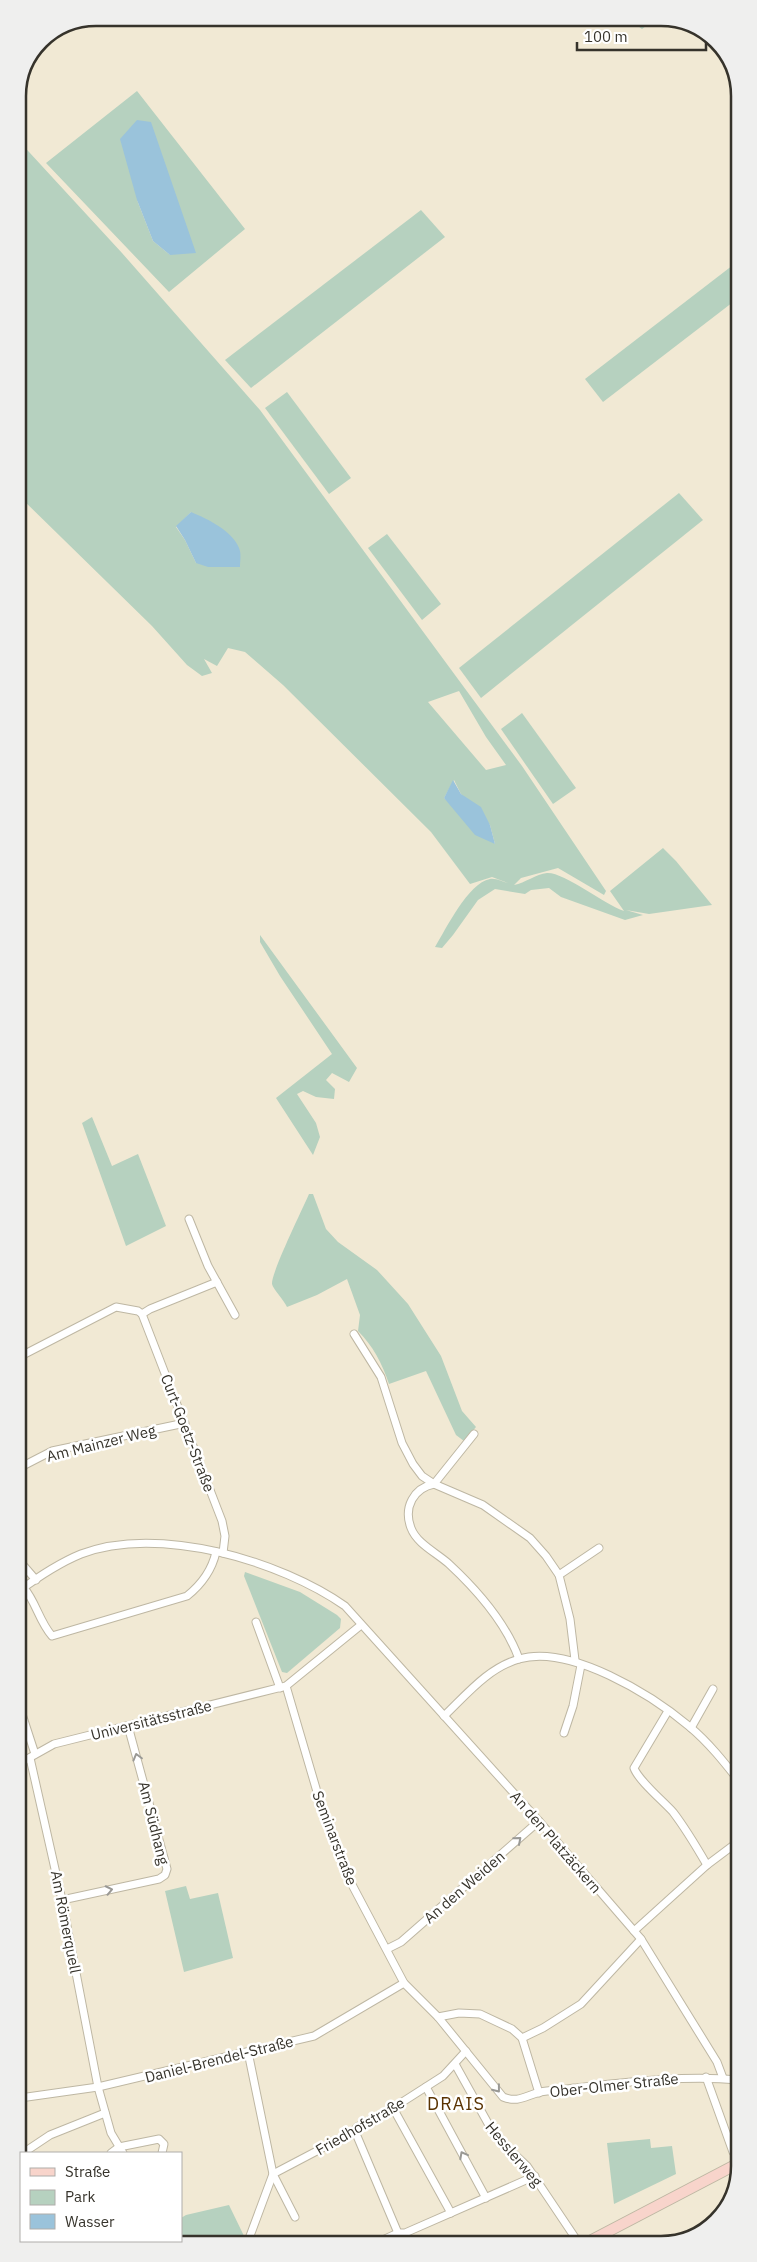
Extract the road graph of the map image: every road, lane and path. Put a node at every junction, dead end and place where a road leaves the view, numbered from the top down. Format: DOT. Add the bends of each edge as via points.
graph roads {
  1 [pos="189,1219"];
  2 [pos="217,1282"];
  3 [pos="142,1314"];
  4 [pos="235,1315"];
  5 [pos="354,1334"];
  6 [pos="26,1353"];
  7 [pos="185,1423"];
  8 [pos="474,1434"];
  9 [pos="26,1465"];
  10 [pos="434,1484"];
  11 [pos="599,1548"];
  12 [pos="220,1552"];
  13 [pos="26,1568"];
  14 [pos="559,1575"];
  15 [pos="36,1580"];
  16 [pos="26,1586"];
  17 [pos="26,1592"];
  18 [pos="256,1622"];
  19 [pos="362,1624"];
  20 [pos="519,1659"];
  21 [pos="578,1663"];
  22 [pos="283,1687"];
  23 [pos="713,1688"];
  24 [pos="668,1711"];
  25 [pos="444,1716"];
  26 [pos="128,1726"];
  27 [pos="691,1728"];
  28 [pos="26,1732"];
  29 [pos="564,1733"];
  30 [pos="32,1756"];
  31 [pos="26,1760"];
  32 [pos="731,1771"];
  33 [pos="539,1821"];
  34 [pos="731,1846"];
  35 [pos="707,1865"];
  36 [pos="62,1900"];
  37 [pos="634,1931"];
  38 [pos="641,1939"];
  39 [pos="387,1950"];
  40 [pos="404,1983"];
  41 [pos="438,2017"];
  42 [pos="522,2038"];
  43 [pos="466,2051"];
  44 [pos="248,2052"];
  45 [pos="455,2064"];
  46 [pos="706,2078"];
  47 [pos="723,2078"];
  48 [pos="731,2079"];
  49 [pos="98,2087"];
  50 [pos="426,2087"];
  51 [pos="539,2092"];
  52 [pos="26,2097"];
  53 [pos="393,2108"];
  54 [pos="105,2113"];
  55 [pos="353,2132"];
  56 [pos="731,2147"];
  57 [pos="121,2150"];
  58 [pos="26,2152"];
  59 [pos="162,2152"];
  60 [pos="730,2169"];
  61 [pos="273,2174"];
  62 [pos="535,2176"];
  63 [pos="486,2198"];
  64 [pos="451,2213"];
  65 [pos="295,2217"];
  66 [pos="398,2233"];
  67 [pos="250,2236"];
  68 [pos="391,2236"];
  69 [pos="574,2236"];
  70 [pos="600,2236"];
  1 -- 2 [label="street"];
  2 -- 3 [label="street"];
  2 -- 4 [label="street"];
  3 -- 6 [label="street" via="138,1310 116,1307"];
  3 -- 7 [label="street, Curt-Goetz-Straße"];
  5 -- 10 [label="street" via="381,1377 396,1430 407,1455 422,1476"];
  7 -- 9 [label="street, Am Mainzer Weg" via="52,1452"];
  7 -- 12 [label="street, Curt-Goetz-Straße" via="222,1521 225,1536"];
  8 -- 10 [label="street"];
  10 -- 14 [label="street" via="483,1505 530,1538"];
  10 -- 20 [label="street" via="420,1489 412,1499 409,1509 411,1528 421,1542 449,1565 482,1600 510,1639"];
  11 -- 14 [label="street"];
  12 -- 15 [label="street, An den Platzäckern" via="169,1543 131,1543 82,1553"];
  12 -- 17 [label="street" via="202,1584 188,1596 52,1636 43,1626"];
  12 -- 19 [label="street, An den Platzäckern" via="267,1566 325,1592 346,1606"];
  13 -- 15 [label="street"];
  14 -- 21 [label="street"];
  15 -- 16 [label="street, An den Platzäckern"];
  18 -- 22 [label="street, Seminarstraße"];
  19 -- 22 [label="street"];
  19 -- 25 [label="street, An den Platzäckern"];
  20 -- 21 [label="street" via="554,1656"];
  20 -- 25 [label="street" via="488,1674"];
  21 -- 24 [label="street" via="642,1693"];
  21 -- 29 [label="street" via="573,1706"];
  22 -- 26 [label="street, Universitätsstraße"];
  22 -- 39 [label="street, Seminarstraße" via="325,1819 349,1879"];
  23 -- 27 [label="street"];
  24 -- 27 [label="street"];
  24 -- 35 [label="street" via="634,1768 636,1775 674,1814"];
  25 -- 33 [label="street, An den Platzäckern"];
  26 -- 30 [label="street, Universitätsstraße" via="54,1744"];
  36 -- 26 [label="street, Am Südhang, one-way" via="160,1879 165,1875 167,1869"];
  27 -- 32 [label="street"];
  28 -- 30 [label="street, Am Römerquell"];
  30 -- 31 [label="street, Universitätsstraße"];
  30 -- 36 [label="street, Am Römerquell"];
  33 -- 37 [label="street, An den Platzäckern"];
  39 -- 33 [label="street, An den Weiden, one-way" via="401,1942"];
  34 -- 35 [label="street"];
  35 -- 37 [label="street"];
  36 -- 49 [label="street, Am Römerquell"];
  37 -- 38 [label="street, An den Platzäckern"];
  38 -- 42 [label="street" via="581,2004"];
  38 -- 47 [label="street, An den Platzäckern" via="717,2062"];
  39 -- 40 [label="street, Seminarstraße"];
  40 -- 41 [label="street"];
  40 -- 44 [label="street, Daniel-Brendel-Straße" via="314,2036"];
  41 -- 42 [label="street" via="480,2014 512,2029"];
  41 -- 43 [label="street"];
  42 -- 51 [label="street, Ober-Olmer Straße"];
  43 -- 45 [label="street, Friedhofstraße"];
  43 -- 51 [label="street, one-way" via="503,2097 518,2100"];
  44 -- 49 [label="street, Daniel-Brendel-Straße"];
  44 -- 61 [label="street"];
  45 -- 50 [label="street, Friedhofstraße"];
  45 -- 62 [label="street, Hesslerweg" via="494,2136"];
  46 -- 47 [label="street, Ober-Olmer Straße"];
  46 -- 51 [label="street, Ober-Olmer Straße"];
  46 -- 56 [label="street"];
  47 -- 48 [label="street, Ober-Olmer Straße"];
  49 -- 52 [label="street, Daniel-Brendel-Straße"];
  49 -- 54 [label="street, Am Römerquell"];
  50 -- 53 [label="street, Friedhofstraße"];
  63 -- 50 [label="street, one-way"];
  53 -- 55 [label="street, Friedhofstraße"];
  53 -- 64 [label="street"];
  54 -- 57 [label="street, Am Römerquell"];
  54 -- 58 [label="street" via="50,2135"];
  55 -- 61 [label="street, Friedhofstraße"];
  55 -- 66 [label="street"];
  57 -- 59 [label="street" via="159,2139 164,2144"];
  60 -- 70 [label="main road"];
  61 -- 65 [label="street"];
  61 -- 67 [label="street"];
  62 -- 63 [label="street"];
  62 -- 69 [label="street, Hesslerweg"];
  63 -- 64 [label="street"];
  64 -- 66 [label="street"];
  66 -- 68 [label="street"];
}
